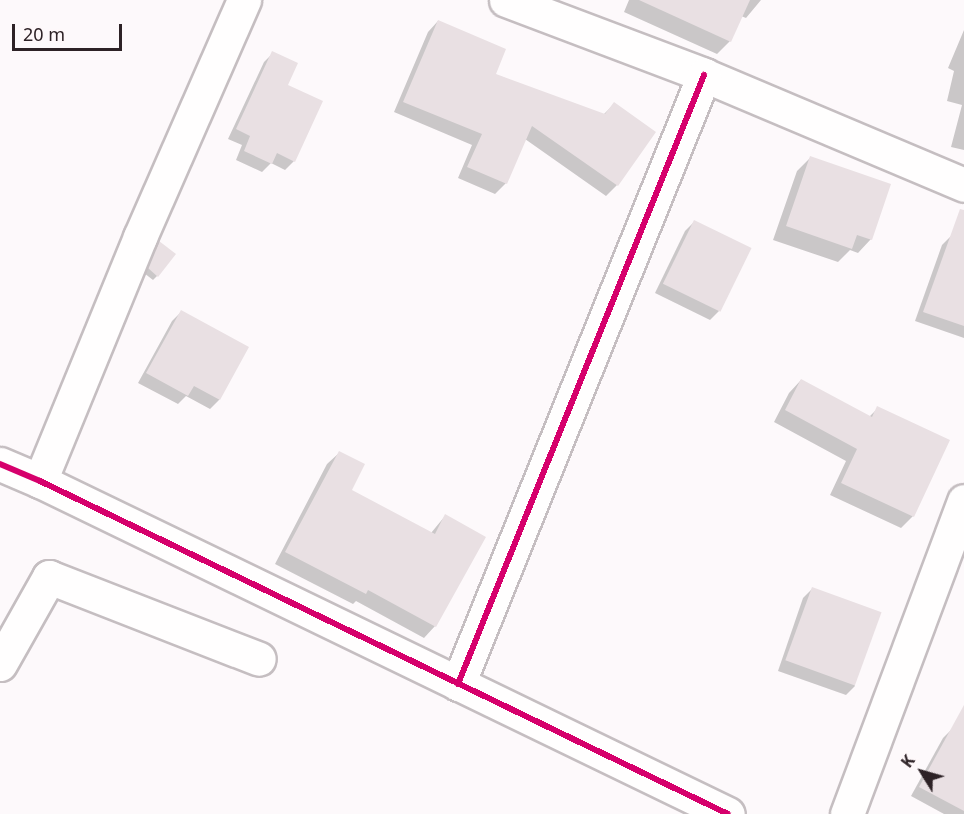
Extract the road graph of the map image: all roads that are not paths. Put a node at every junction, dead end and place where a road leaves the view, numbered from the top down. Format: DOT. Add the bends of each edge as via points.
graph roads {
  1 [pos="244,0"];
  2 [pos="506,0"];
  3 [pos="704,75"];
  4 [pos="964,185"];
  5 [pos="0,464"];
  6 [pos="40,481"];
  7 [pos="964,501"];
  8 [pos="259,659"];
  9 [pos="0,664"];
  10 [pos="458,684"];
  11 [pos="728,814"];
  12 [pos="847,814"];
  1 -- 6 [label="street" via="140,237"];
  2 -- 3 [label="street"];
  3 -- 4 [label="street"];
  3 -- 10 [label="street"];
  5 -- 6 [label="street"];
  6 -- 10 [label="street"];
  7 -- 12 [label="street"];
  8 -- 9 [label="street" via="49,577"];
  10 -- 11 [label="street"];
}
